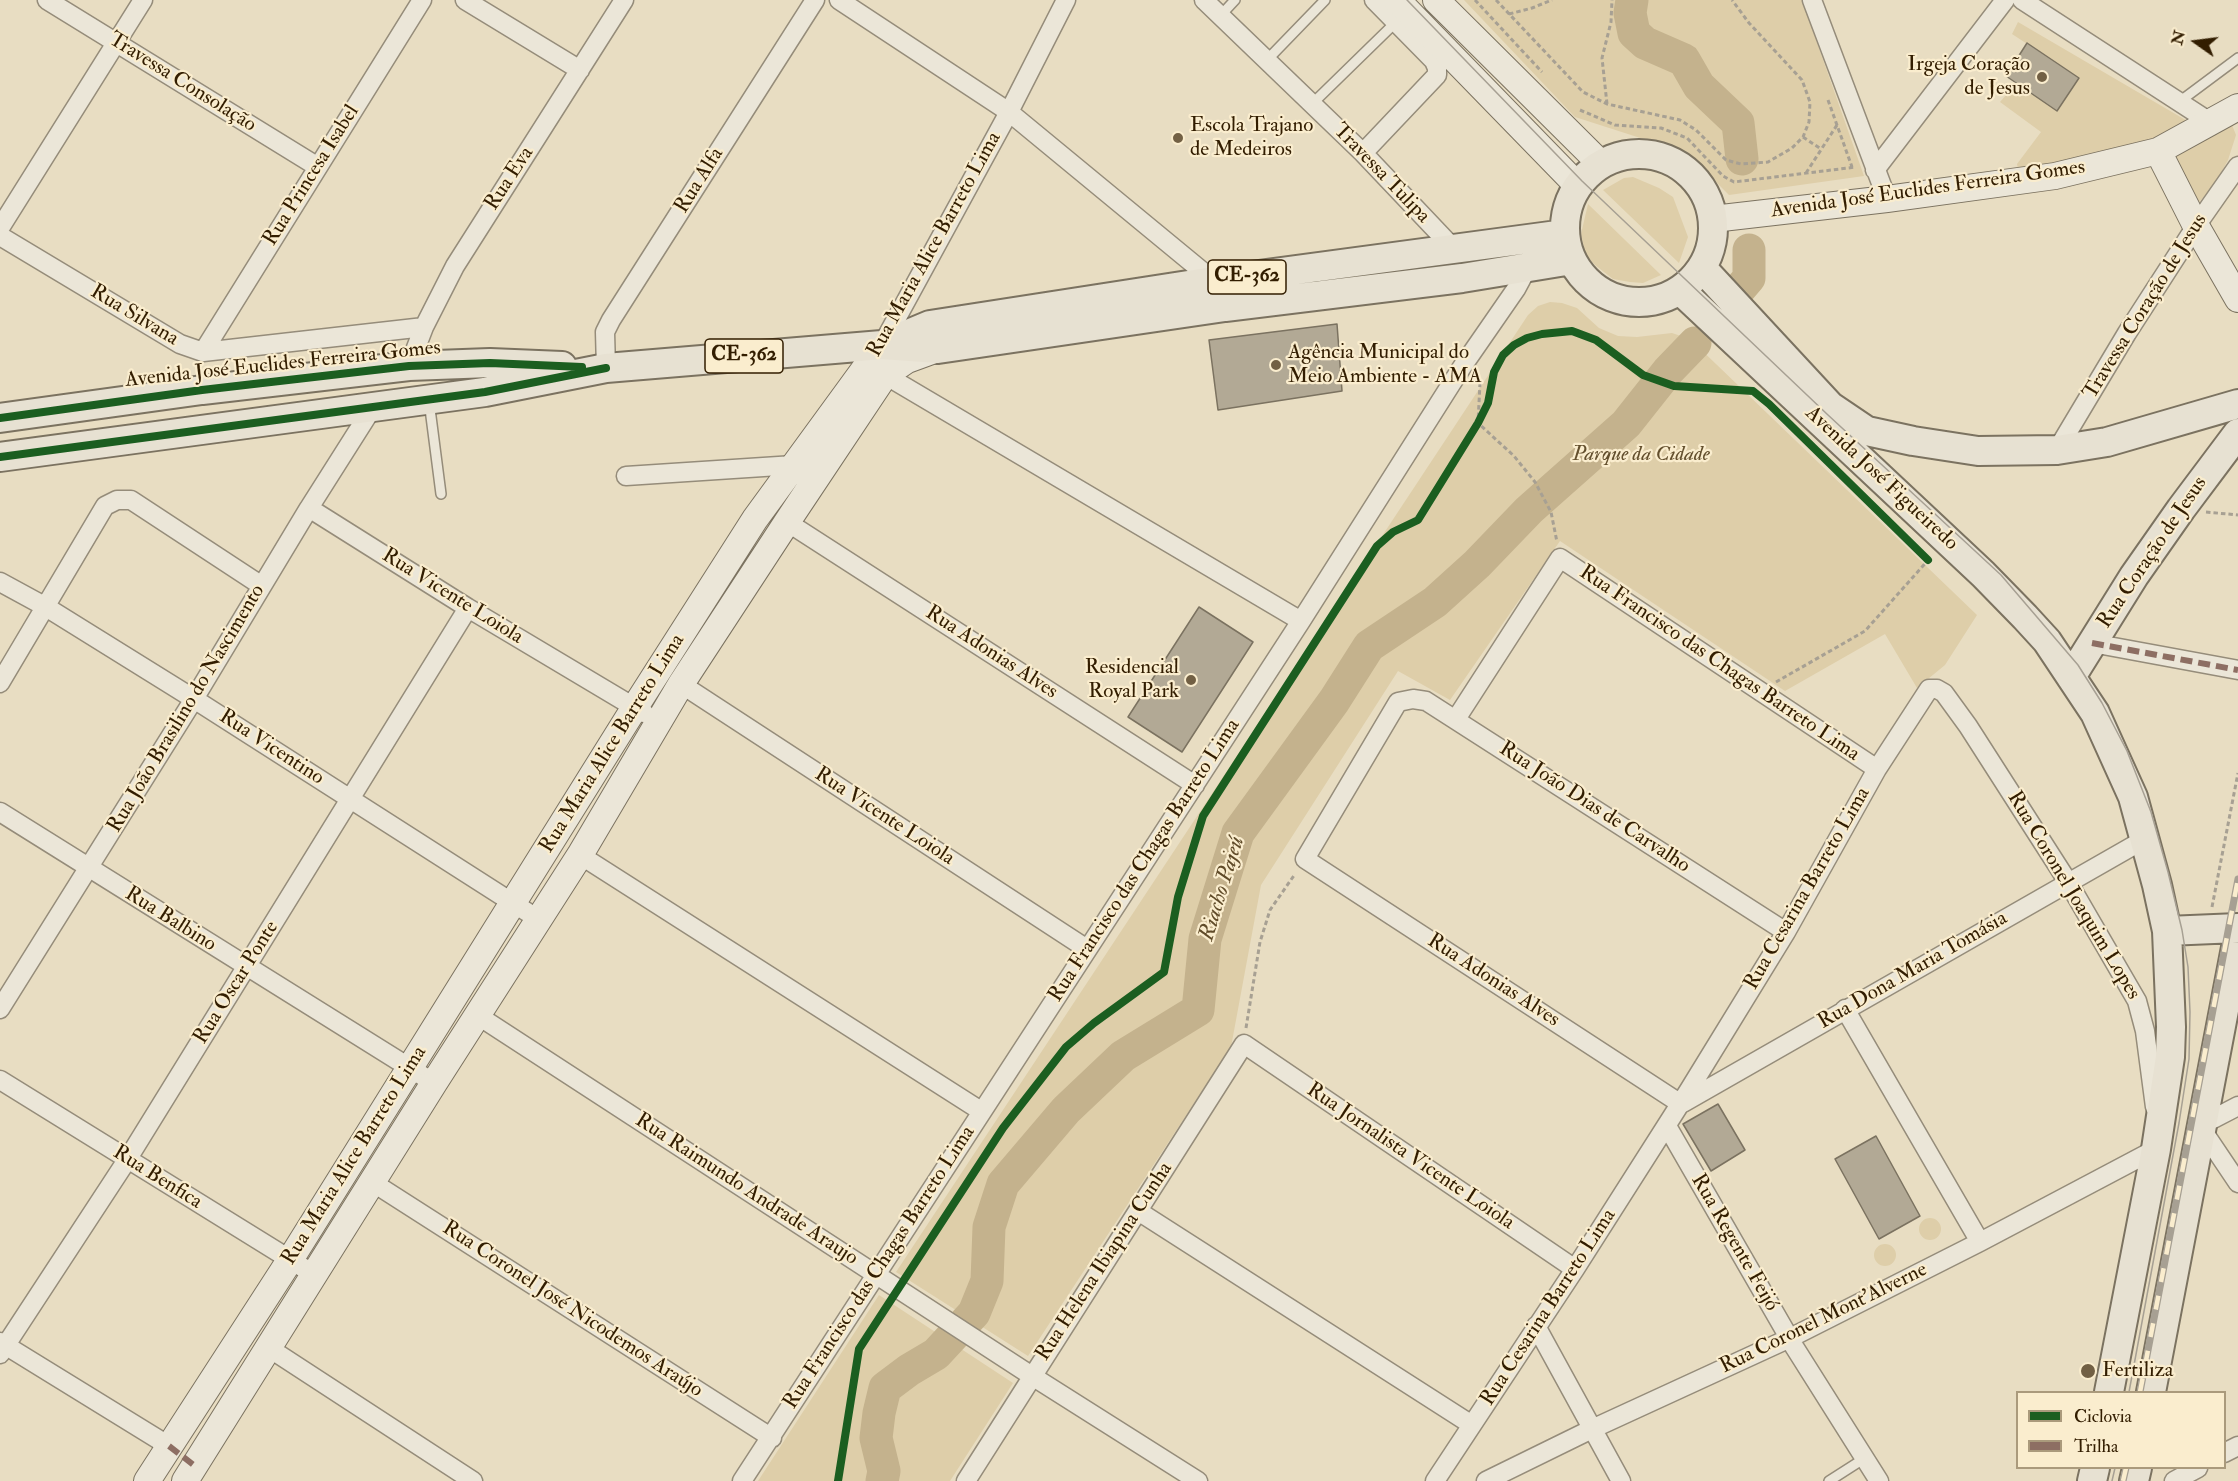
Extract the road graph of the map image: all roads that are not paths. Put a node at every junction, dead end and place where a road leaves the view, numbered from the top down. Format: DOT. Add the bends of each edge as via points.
graph roads {
  1 [pos="47,0"];
  2 [pos="143,0"];
  3 [pos="423,0"];
  4 [pos="465,0"];
  5 [pos="624,0"];
  6 [pos="815,0"];
  7 [pos="839,0"];
  8 [pos="1066,0"];
  9 [pos="1204,0"];
  10 [pos="1235,0"];
  11 [pos="1325,0"];
  12 [pos="1374,0"];
  13 [pos="1436,0"];
  14 [pos="1812,0"];
  15 [pos="2005,0"];
  16 [pos="2022,0"];
  17 [pos="1396,11"];
  18 [pos="1221,15"];
  19 [pos="116,43"];
  20 [pos="2238,58"];
  21 [pos="1267,60"];
  22 [pos="580,70"];
  23 [pos="2179,102"];
  24 [pos="1312,104"];
  25 [pos="2238,107"];
  26 [pos="1009,112"];
  27 [pos="2210,122"];
  28 [pos="2158,151"];
  29 [pos="1363,153"];
  30 [pos="1601,164"];
  31 [pos="2238,166"];
  32 [pos="318,167"];
  33 [pos="1875,170"];
  34 [pos="1578,186"];
  35 [pos="1887,199"];
  36 [pos="1713,219"];
  37 [pos="2196,226"];
  38 [pos="0,228"];
  39 [pos="0,236"];
  40 [pos="1560,244"];
  41 [pos="1455,250"];
  42 [pos="1528,267"];
  43 [pos="1702,268"];
  44 [pos="1214,281"];
  45 [pos="1680,291"];
  46 [pos="2238,299"];
  47 [pos="424,327"];
  48 [pos="882,345"];
  49 [pos="938,349"];
  50 [pos="203,352"];
  51 [pos="409,366"];
  52 [pos="606,368"];
  53 [pos="885,375"];
  54 [pos="429,400"];
  55 [pos="2238,404"];
  56 [pos="373,407"];
  57 [pos="0,418"];
  58 [pos="2238,433"];
  59 [pos="2057,450"];
  60 [pos="0,457"];
  61 [pos="794,465"];
  62 [pos="626,476"];
  63 [pos="441,494"];
  64 [pos="309,508"];
  65 [pos="787,522"];
  66 [pos="0,582"];
  67 [pos="262,586"];
  68 [pos="46,607"];
  69 [pos="468,609"];
  70 [pos="1300,621"];
  71 [pos="2092,642"];
  72 [pos="2238,670"];
  73 [pos="2071,677"];
  74 [pos="0,683"];
  75 [pos="681,684"];
  76 [pos="1929,689"];
  77 [pos="194,699"];
  78 [pos="635,707"];
  79 [pos="1456,719"];
  80 [pos="658,722"];
  81 [pos="1877,769"];
  82 [pos="1195,785"];
  83 [pos="350,799"];
  84 [pos="0,812"];
  85 [pos="2145,839"];
  86 [pos="580,855"];
  87 [pos="1305,859"];
  88 [pos="88,869"];
  89 [pos="2068,882"];
  90 [pos="514,904"];
  91 [pos="538,919"];
  92 [pos="2238,928"];
  93 [pos="2167,931"];
  94 [pos="1786,932"];
  95 [pos="2238,937"];
  96 [pos="1087,949"];
  97 [pos="247,967"];
  98 [pos="0,1009"];
  99 [pos="1845,1009"];
  100 [pos="477,1015"];
  101 [pos="1244,1044"];
  102 [pos="410,1068"];
  103 [pos="0,1080"];
  104 [pos="434,1083"];
  105 [pos="1685,1097"];
  106 [pos="2238,1106"];
  107 [pos="981,1111"];
  108 [pos="2202,1125"];
  109 [pos="1666,1126"];
  110 [pos="2157,1141"];
  111 [pos="127,1160"];
  112 [pos="372,1182"];
  113 [pos="2238,1183"];
  114 [pos="1138,1211"];
  115 [pos="1980,1242"];
  116 [pos="290,1260"];
  117 [pos="1575,1269"];
  118 [pos="315,1275"];
  119 [pos="877,1275"];
  120 [pos="1536,1326"];
  121 [pos="1790,1338"];
  122 [pos="2,1347"];
  123 [pos="269,1348"];
  124 [pos="1032,1376"];
  125 [pos="2109,1391"];
  126 [pos="2151,1391"];
  127 [pos="1472,1425"];
  128 [pos="1592,1430"];
  129 [pos="772,1438"];
  130 [pos="169,1446"];
  131 [pos="1866,1458"];
  132 [pos="2195,1469"];
  133 [pos="147,1481"];
  134 [pos="185,1481"];
  135 [pos="473,1481"];
  136 [pos="742,1481"];
  137 [pos="966,1481"];
  138 [pos="1198,1481"];
  139 [pos="1435,1481"];
  140 [pos="1486,1481"];
  141 [pos="1621,1481"];
  142 [pos="1829,1481"];
  143 [pos="1879,1481"];
  144 [pos="2174,1481"];
  1 -- 19 [label="street, Travessa Consolação"];
  2 -- 19 [label="street"];
  3 -- 32 [label="street, Rua Princesa Isabel"];
  4 -- 22 [label="street"];
  5 -- 22 [label="street, Rua Eva"];
  6 -- 52 [label="street, Rua Alfa" via="611,320 605,332"];
  7 -- 26 [label="street"];
  8 -- 26 [label="street, Rua Maria Alice Barreto Lima"];
  9 -- 18 [label="street, Travessa Tulipa"];
  10 -- 18 [label="lane"];
  11 -- 21 [label="lane"];
  12 -- 17 [label="street"];
  13 -- 30 [label="street"];
  14 -- 33 [label="street"];
  15 -- 33 [label="street"];
  16 -- 23 [label="street"];
  17 -- 24 [label="lane"];
  17 -- 29 [label="street" via="1434,61 1437,75"];
  17 -- 34 [label="street"];
  18 -- 21 [label="street, Travessa Tulipa"];
  19 -- 32 [label="street, Travessa Consolação"];
  19 -- 38 [label="street"];
  20 -- 23 [label="lane"];
  21 -- 24 [label="street, Travessa Tulipa"];
  22 -- 47 [label="street, Rua Eva" via="454,267"];
  23 -- 27 [label="street"];
  24 -- 29 [label="street, Travessa Tulipa"];
  25 -- 27 [label="street, Avenida José Euclides Ferreira Gomes"];
  26 -- 44 [label="street"];
  26 -- 48 [label="street, Rua Maria Alice Barreto Lima"];
  27 -- 28 [label="street, Avenida José Euclides Ferreira Gomes"];
  28 -- 35 [label="street, Avenida José Euclides Ferreira Gomes" via="2055,176"];
  28 -- 37 [label="street"];
  29 -- 41 [label="street, Travessa Tulipa"];
  30 -- 34 [label="main road"];
  30 -- 36 [label="main road" via="1624,155 1648,154 1672,161 1697,182"];
  31 -- 37 [label="street, Travessa Coração de Jesus"];
  32 -- 50 [label="street, Rua Princesa Isabel"];
  33 -- 35 [label="street"];
  34 -- 40 [label="main road" via="1567,209"];
  35 -- 36 [label="street, Avenida José Euclides Ferreira Gomes"];
  36 -- 43 [label="main road" via="1712,245"];
  37 -- 46 [label="street"];
  37 -- 59 [label="street, Travessa Coração de Jesus"];
  39 -- 50 [label="street, Rua Silvana" via="180,344"];
  40 -- 41 [label="main road, Avenida José Euclides Ferreira Gomes / CE-362"];
  40 -- 42 [label="main road, Avenida José Euclides Ferreira Gomes / CE-362"];
  40 -- 45 [label="main road" via="1584,278 1600,292 1619,300 1640,303"];
  41 -- 44 [label="main road, Avenida José Euclides Ferreira Gomes / CE-362"];
  42 -- 49 [label="main road, Avenida José Euclides Ferreira Gomes / CE-362"];
  42 -- 70 [label="street, Rua Francisco das Chagas Barreto Lima"];
  43 -- 45 [label="main road"];
  43 -- 59 [label="main road, Avenida José Figueiredo" via="1830,406 1867,430 1978,452"];
  44 -- 48 [label="main road, Avenida José Euclides Ferreira Gomes / CE-362" via="930,325"];
  45 -- 73 [label="main road, Avenida José Figueiredo" via="1937,550 2025,617"];
  47 -- 50 [label="street, Rua Silvana"];
  47 -- 51 [label="street, Rua Eva"];
  48 -- 49 [label="main road, Avenida José Euclides Ferreira Gomes / CE-362"];
  48 -- 52 [label="main road, Avenida José Euclides Ferreira Gomes / CE-362"];
  48 -- 53 [label="street"];
  48 -- 61 [label="street, Rua Maria Alice Barreto Lima"];
  49 -- 53 [label="street, Rua Maria Alice Barreto Lima" via="907,360"];
  51 -- 52 [label="main road, Avenida José Euclides Ferreira Gomes / CE-362" via="490,363"];
  51 -- 57 [label="main road, Avenida José Euclides Ferreira Gomes / CE-362"];
  52 -- 54 [label="main road, Avenida José Euclides Ferreira Gomes / CE-362"];
  53 -- 65 [label="street, Rua Maria Alice Barreto Lima"];
  53 -- 70 [label="street"];
  54 -- 56 [label="main road, Avenida José Euclides Ferreira Gomes / CE-362"];
  54 -- 63 [label="lane"];
  55 -- 59 [label="main road, Avenida José Figueiredo" via="2107,442"];
  56 -- 60 [label="main road, Avenida José Euclides Ferreira Gomes / CE-362"];
  56 -- 64 [label="street, Rua João Brasilino do Nascimento"];
  58 -- 71 [label="main road, Rua Coração de Jesus" via="2134,576"];
  61 -- 62 [label="street"];
  61 -- 78 [label="street, Rua Maria Alice Barreto Lima"];
  64 -- 67 [label="street, Rua João Brasilino do Nascimento"];
  64 -- 69 [label="street, Rua Vicente Loiola"];
  65 -- 75 [label="street, Rua Maria Alice Barreto Lima"];
  65 -- 82 [label="street, Rua Adonias Alves"];
  66 -- 68 [label="street, Rua Vicentino"];
  67 -- 68 [label="street" via="132,500 117,500 105,506"];
  67 -- 77 [label="street, Rua João Brasilino do Nascimento"];
  68 -- 74 [label="street"];
  68 -- 77 [label="street, Rua Vicentino"];
  69 -- 78 [label="street, Rua Vicente Loiola"];
  69 -- 83 [label="street, Rua Oscar Ponte"];
  70 -- 82 [label="street, Rua Francisco das Chagas Barreto Lima"];
  71 -- 72 [label="street"];
  71 -- 73 [label="main road, Rua Coração de Jesus"];
  73 -- 85 [label="main road, Avenida José Figueiredo" via="2108,738 2133,796"];
  75 -- 80 [label="street, Rua Maria Alice Barreto Lima"];
  75 -- 96 [label="street, Rua Vicente Loiola"];
  76 -- 81 [label="street, Rua Cesarina Barreto Lima"];
  76 -- 89 [label="street, Rua Coronel Joaquim Lopes" via="1944,693"];
  77 -- 83 [label="street, Rua Vicentino"];
  77 -- 88 [label="street, Rua João Brasilino do Nascimento"];
  78 -- 80 [label="street, Rua Vicente Loiola"];
  78 -- 90 [label="street, Rua Maria Alice Barreto Lima"];
  79 -- 81 [label="street, Rua Francisco das Chagas Barreto Lima" via="1560,558"];
  79 -- 87 [label="street, Rua João Dias de Carvalho" via="1426,701 1398,702"];
  79 -- 94 [label="street, Rua João Dias de Carvalho"];
  80 -- 86 [label="street, Rua Maria Alice Barreto Lima"];
  81 -- 94 [label="street, Rua Cesarina Barreto Lima"];
  82 -- 96 [label="street, Rua Francisco das Chagas Barreto Lima"];
  83 -- 90 [label="street, Rua Vicentino"];
  83 -- 97 [label="street, Rua Oscar Ponte"];
  84 -- 88 [label="street, Rua Balbino"];
  85 -- 89 [label="street, Rua Dona Maria Tomásia"];
  85 -- 93 [label="main road, Avenida José Figueiredo"];
  86 -- 91 [label="street, Rua Maria Alice Barreto Lima"];
  86 -- 107 [label="street"];
  87 -- 105 [label="street, Rua Adonias Alves"];
  88 -- 97 [label="street, Rua Balbino"];
  88 -- 98 [label="street, Rua João Brasilino do Nascimento"];
  89 -- 99 [label="street, Rua Dona Maria Tomásia"];
  89 -- 110 [label="street, Rua Coronel Joaquim Lopes" via="2138,1000"];
  90 -- 91 [label="street, Rua Vicentino"];
  90 -- 102 [label="street, Rua Maria Alice Barreto Lima"];
  91 -- 100 [label="street, Rua Maria Alice Barreto Lima"];
  92 -- 93 [label="main road"];
  93 -- 110 [label="main road, Avenida José Figueiredo" via="2170,1057"];
  94 -- 105 [label="street, Rua Cesarina Barreto Lima"];
  95 -- 108 [label="main road"];
  96 -- 107 [label="street, Rua Francisco das Chagas Barreto Lima"];
  97 -- 102 [label="street, Rua Balbino"];
  97 -- 111 [label="street, Rua Oscar Ponte"];
  99 -- 105 [label="street, Rua Dona Maria Tomásia"];
  99 -- 115 [label="street"];
  100 -- 104 [label="street, Rua Maria Alice Barreto Lima"];
  100 -- 119 [label="street, Rua Raimundo Andrade Araujo"];
  101 -- 114 [label="street, Rua Helena Ibiapina Cunha"];
  101 -- 117 [label="street, Rua Jornalista Vicente Loiola"];
  102 -- 104 [label="street, Rua Balbino"];
  102 -- 116 [label="street, Rua Maria Alice Barreto Lima"];
  103 -- 111 [label="street, Rua Benfica"];
  104 -- 112 [label="street, Rua Maria Alice Barreto Lima"];
  105 -- 109 [label="street, Rua Cesarina Barreto Lima"];
  106 -- 108 [label="street"];
  107 -- 119 [label="street, Rua Francisco das Chagas Barreto Lima"];
  108 -- 113 [label="street"];
  108 -- 126 [label="main road"];
  109 -- 117 [label="street, Rua Cesarina Barreto Lima"];
  109 -- 121 [label="street, Rua Regente Feijó"];
  110 -- 115 [label="street, Rua Coronel Mont'Alverne"];
  110 -- 125 [label="main road, Avenida José Figueiredo"];
  111 -- 116 [label="street, Rua Benfica"];
  111 -- 122 [label="street, Rua Oscar Ponte"];
  112 -- 118 [label="street, Rua Maria Alice Barreto Lima"];
  112 -- 129 [label="street, Rua Coronel José Nicodemos Araújo"];
  114 -- 124 [label="street, Rua Helena Ibiapina Cunha"];
  114 -- 127 [label="street"];
  115 -- 121 [label="street, Rua Coronel Mont'Alverne"];
  116 -- 118 [label="street, Rua Benfica"];
  116 -- 130 [label="street, Rua Maria Alice Barreto Lima"];
  117 -- 120 [label="street, Rua Cesarina Barreto Lima"];
  118 -- 123 [label="street, Rua Maria Alice Barreto Lima"];
  119 -- 124 [label="street, Rua Raimundo Andrade Araujo"];
  119 -- 129 [label="street, Rua Francisco das Chagas Barreto Lima"];
  120 -- 127 [label="street, Rua Cesarina Barreto Lima"];
  120 -- 128 [label="street"];
  121 -- 128 [label="street, Rua Coronel Mont'Alverne"];
  121 -- 131 [label="street, Rua Regente Feijó"];
  122 -- 130 [label="street"];
  123 -- 134 [label="street, Rua Maria Alice Barreto Lima"];
  123 -- 135 [label="street"];
  124 -- 137 [label="street, Rua Helena Ibiapina Cunha"];
  124 -- 138 [label="street, Rua Raimundo Andrade Araujo"];
  127 -- 139 [label="street, Rua Cesarina Barreto Lima"];
  128 -- 140 [label="street, Rua Coronel Mont'Alverne"];
  128 -- 141 [label="street"];
  129 -- 136 [label="street, Rua Francisco das Chagas Barreto Lima"];
  130 -- 133 [label="street, Rua Maria Alice Barreto Lima"];
  131 -- 142 [label="lane"];
  131 -- 143 [label="street, Rua Regente Feijó"];
  132 -- 144 [label="street"];
}
